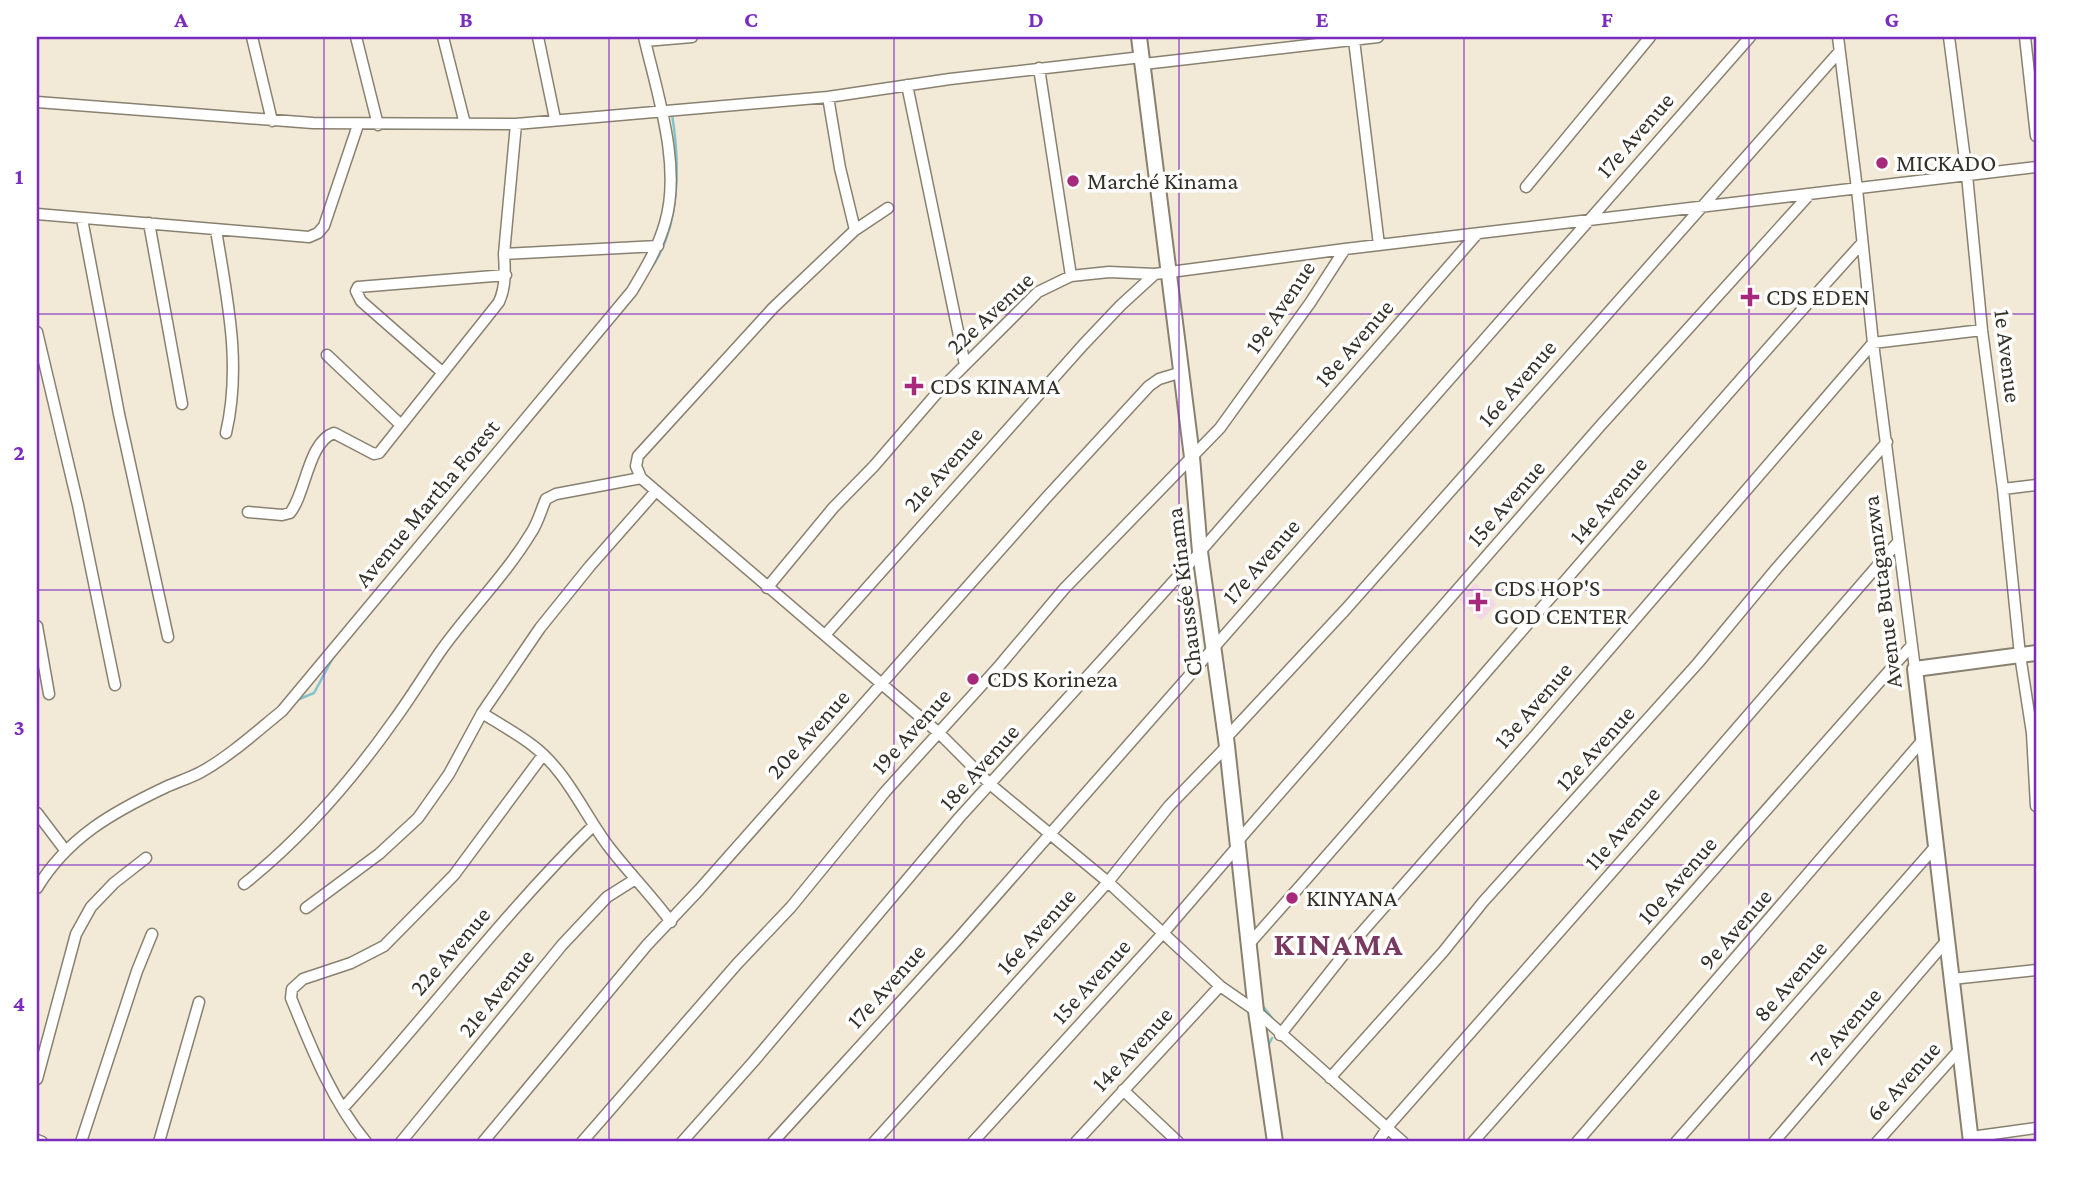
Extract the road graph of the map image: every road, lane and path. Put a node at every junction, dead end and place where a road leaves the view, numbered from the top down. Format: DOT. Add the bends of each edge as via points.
graph roads {
  1 [pos="252,37"];
  2 [pos="356,37"];
  3 [pos="443,37"];
  4 [pos="538,37"];
  5 [pos="692,37"];
  6 [pos="1139,37"];
  7 [pos="1378,37"];
  8 [pos="1650,37"];
  9 [pos="1750,37"];
  10 [pos="1838,37"];
  11 [pos="1949,37"];
  12 [pos="2025,37"];
  13 [pos="645,39"];
  14 [pos="1354,40"];
  15 [pos="1839,52"];
  16 [pos="1143,61"];
  17 [pos="1039,68"];
  18 [pos="907,85"];
  19 [pos="828,97"];
  20 [pos="37,102"];
  21 [pos="662,113"];
  22 [pos="555,119"];
  23 [pos="272,121"];
  24 [pos="465,124"];
  25 [pos="516,124"];
  26 [pos="358,125"];
  27 [pos="378,125"];
  28 [pos="2036,136"];
  29 [pos="2036,167"];
  30 [pos="1967,175"];
  31 [pos="1526,187"];
  32 [pos="1857,189"];
  33 [pos="1809,195"];
  34 [pos="1701,206"];
  35 [pos="888,208"];
  36 [pos="37,214"];
  37 [pos="82,219"];
  38 [pos="1590,219"];
  39 [pos="149,223"];
  40 [pos="216,230"];
  41 [pos="855,230"];
  42 [pos="1477,234"];
  43 [pos="1862,243"];
  44 [pos="1379,245"];
  45 [pos="658,246"];
  46 [pos="1345,248"];
  47 [pos="504,254"];
  48 [pos="1162,273"];
  49 [pos="506,275"];
  50 [pos="1071,275"];
  51 [pos="1982,330"];
  52 [pos="37,332"];
  53 [pos="1872,343"];
  54 [pos="327,355"];
  55 [pos="965,365"];
  56 [pos="442,372"];
  57 [pos="1182,372"];
  58 [pos="183,404"];
  59 [pos="401,425"];
  60 [pos="226,433"];
  61 [pos="1887,442"];
  62 [pos="1192,457"];
  63 [pos="641,478"];
  64 [pos="2036,485"];
  65 [pos="2003,489"];
  66 [pos="656,491"];
  67 [pos="248,512"];
  68 [pos="1898,542"];
  69 [pos="1200,552"];
  70 [pos="767,588"];
  71 [pos="37,626"];
  72 [pos="825,635"];
  73 [pos="168,637"];
  74 [pos="1912,645"];
  75 [pos="1214,648"];
  76 [pos="2036,653"];
  77 [pos="2020,655"];
  78 [pos="1915,669"];
  79 [pos="880,684"];
  80 [pos="115,685"];
  81 [pos="49,694"];
  82 [pos="482,713"];
  83 [pos="939,733"];
  84 [pos="1922,741"];
  85 [pos="1226,743"];
  86 [pos="543,755"];
  87 [pos="991,785"];
  88 [pos="2036,806"];
  89 [pos="37,813"];
  90 [pos="593,826"];
  91 [pos="1049,833"];
  92 [pos="1238,844"];
  93 [pos="1935,848"];
  94 [pos="65,850"];
  95 [pos="146,858"];
  96 [pos="634,880"];
  97 [pos="1108,883"];
  98 [pos="244,884"];
  99 [pos="37,888"];
  100 [pos="306,908"];
  101 [pos="671,922"];
  102 [pos="1164,932"];
  103 [pos="152,934"];
  104 [pos="1948,939"];
  105 [pos="1249,944"];
  106 [pos="2036,970"];
  107 [pos="1952,979"];
  108 [pos="1220,986"];
  109 [pos="199,1002"];
  110 [pos="1256,1011"];
  111 [pos="1282,1032"];
  112 [pos="1961,1048"];
  113 [pos="1332,1076"];
  114 [pos="37,1079"];
  115 [pos="1123,1090"];
  116 [pos="343,1108"];
  117 [pos="1389,1126"];
  118 [pos="2036,1128"];
  119 [pos="37,1140"];
  120 [pos="1971,1140"];
  121 [pos="42,1142"];
  122 [pos="81,1142"];
  123 [pos="159,1142"];
  124 [pos="366,1142"];
  125 [pos="401,1142"];
  126 [pos="483,1142"];
  127 [pos="583,1142"];
  128 [pos="682,1142"];
  129 [pos="774,1142"];
  130 [pos="874,1142"];
  131 [pos="973,1142"];
  132 [pos="1076,1142"];
  133 [pos="1176,1142"];
  134 [pos="1275,1142"];
  135 [pos="1378,1142"];
  136 [pos="1403,1142"];
  137 [pos="1473,1142"];
  138 [pos="1577,1142"];
  139 [pos="1676,1142"];
  140 [pos="1774,1142"];
  141 [pos="1877,1142"];
  1 -- 23 [label="street"];
  2 -- 27 [label="street"];
  3 -- 24 [label="street"];
  4 -- 22 [label="street"];
  5 -- 13 [label="street"];
  6 -- 16 [label="street, Chaussée Kinama"];
  7 -- 14 [label="street"];
  8 -- 31 [label="street"];
  9 -- 38 [label="street, 17e Avenue"];
  10 -- 15 [label="street, Avenue Butaganzwa"];
  11 -- 30 [label="street, 1e Avenue"];
  12 -- 28 [label="street"];
  13 -- 21 [label="street, Avenue Martha Forest"];
  14 -- 16 [label="street"];
  14 -- 44 [label="street"];
  15 -- 32 [label="street, Avenue Butaganzwa"];
  15 -- 34 [label="street, 16e Avenue"];
  16 -- 17 [label="street"];
  16 -- 48 [label="street, Chaussée Kinama"];
  17 -- 18 [label="street"];
  17 -- 50 [label="street"];
  18 -- 19 [label="street"];
  18 -- 55 [label="street"];
  19 -- 21 [label="street"];
  19 -- 41 [label="street"];
  20 -- 23 [label="street"];
  21 -- 22 [label="street"];
  21 -- 45 [label="street, Avenue Martha Forest" via="670,190"];
  22 -- 25 [label="street"];
  23 -- 26 [label="street"];
  24 -- 25 [label="street"];
  24 -- 27 [label="street"];
  25 -- 47 [label="street"];
  26 -- 27 [label="street"];
  26 -- 40 [label="street" via="318,233 309,237"];
  29 -- 30 [label="street, 22e Avenue"];
  30 -- 32 [label="street, 22e Avenue"];
  30 -- 51 [label="street, 1e Avenue"];
  32 -- 33 [label="street, 22e Avenue"];
  32 -- 43 [label="street, Avenue Butaganzwa"];
  33 -- 34 [label="street, 22e Avenue"];
  33 -- 92 [label="street, 15e Avenue" via="1601,425"];
  34 -- 38 [label="street, 22e Avenue"];
  34 -- 85 [label="street, 16e Avenue"];
  35 -- 41 [label="street"];
  36 -- 37 [label="street"];
  37 -- 39 [label="street"];
  37 -- 73 [label="street"];
  38 -- 42 [label="street, 22e Avenue"];
  38 -- 75 [label="street, 17e Avenue"];
  39 -- 40 [label="street"];
  39 -- 58 [label="street"];
  40 -- 60 [label="street" via="232,334 233,402"];
  41 -- 63 [label="street" via="749,333 638,457"];
  42 -- 44 [label="street, 22e Avenue"];
  42 -- 69 [label="street, 18e Avenue"];
  43 -- 53 [label="street, Avenue Butaganzwa"];
  43 -- 105 [label="street, 14e Avenue" via="1732,386"];
  44 -- 46 [label="street, 22e Avenue"];
  45 -- 47 [label="street"];
  45 -- 94 [label="street, Avenue Martha Forest" via="632,291 282,711 201,772 126,808"];
  46 -- 48 [label="street, 22e Avenue"];
  46 -- 62 [label="street, 19e Avenue" via="1220,429"];
  47 -- 49 [label="street"];
  48 -- 50 [label="street, 22e Avenue"];
  48 -- 57 [label="street, Chaussée Kinama"];
  48 -- 72 [label="street, 21e Avenue" via="1121,304"];
  49 -- 56 [label="street" via="499,302"];
  49 -- 56 [label="street" via="358,287 361,301"];
  50 -- 55 [label="street, 22e Avenue" via="1038,292"];
  51 -- 53 [label="street"];
  51 -- 65 [label="street, 1e Avenue"];
  52 -- 80 [label="street"];
  53 -- 61 [label="street, Avenue Butaganzwa"];
  53 -- 111 [label="street, 13e Avenue" via="1356,939"];
  54 -- 59 [label="street"];
  55 -- 70 [label="street, 22e Avenue" via="833,508"];
  56 -- 59 [label="street"];
  57 -- 62 [label="street, Chaussée Kinama"];
  57 -- 79 [label="street, 20e Avenue" via="1159,379 1119,418"];
  59 -- 67 [label="street" via="379,453 373,454 334,433 327,435 316,450 290,513"];
  61 -- 68 [label="street, Avenue Butaganzwa"];
  61 -- 113 [label="street, 12e Avenue"];
  62 -- 69 [label="street, Chaussée Kinama"];
  62 -- 83 [label="street, 19e Avenue" via="1064,589"];
  63 -- 66 [label="street"];
  63 -- 98 [label="street" via="547,499 533,531 351,776 307,829"];
  64 -- 65 [label="street"];
  65 -- 77 [label="street, 1e Avenue"];
  66 -- 70 [label="street"];
  66 -- 82 [label="street" via="540,628"];
  68 -- 74 [label="street, Avenue Butaganzwa"];
  68 -- 117 [label="street, 11e Avenue"];
  69 -- 75 [label="street, Chaussée Kinama"];
  69 -- 87 [label="street, 18e Avenue"];
  70 -- 72 [label="street"];
  71 -- 81 [label="street"];
  72 -- 79 [label="street"];
  74 -- 78 [label="street, Avenue Butaganzwa"];
  74 -- 137 [label="street, 10e Avenue"];
  75 -- 85 [label="street, Chaussée Kinama"];
  75 -- 91 [label="street, 17e Avenue"];
  76 -- 77 [label="street"];
  77 -- 78 [label="street"];
  77 -- 88 [label="street, 1e Avenue" via="2032,733"];
  78 -- 84 [label="street, Avenue Butaganzwa"];
  79 -- 83 [label="street"];
  79 -- 101 [label="street, 20e Avenue"];
  82 -- 86 [label="street"];
  82 -- 100 [label="street" via="449,774 418,818 379,854"];
  83 -- 87 [label="street"];
  83 -- 127 [label="street, 19e Avenue"];
  84 -- 93 [label="street, Avenue Butaganzwa"];
  84 -- 138 [label="street, 9e Avenue"];
  85 -- 92 [label="street, Chaussée Kinama"];
  85 -- 97 [label="street, 16e Avenue"];
  86 -- 90 [label="street" via="563,777"];
  86 -- 116 [label="street" via="454,875 384,946 303,979 292,989 295,1008"];
  87 -- 91 [label="street"];
  87 -- 128 [label="street, 18e Avenue"];
  89 -- 94 [label="street"];
  90 -- 96 [label="street"];
  90 -- 116 [label="street, 22e Avenue" via="498,927"];
  91 -- 97 [label="street"];
  91 -- 129 [label="street, 17e Avenue"];
  92 -- 102 [label="street, 15e Avenue"];
  92 -- 105 [label="street, Chaussée Kinama"];
  93 -- 104 [label="street, Avenue Butaganzwa"];
  93 -- 139 [label="street, 8e Avenue"];
  94 -- 99 [label="street, Avenue Martha Forest"];
  95 -- 114 [label="street" via="114,883 80,926"];
  96 -- 101 [label="street"];
  96 -- 125 [label="street, 21e Avenue" via="607,897 562,945"];
  97 -- 102 [label="street"];
  97 -- 130 [label="street, 16e Avenue"];
  101 -- 126 [label="street, 20e Avenue"];
  102 -- 108 [label="street"];
  102 -- 131 [label="street, 15e Avenue"];
  103 -- 122 [label="street"];
  104 -- 107 [label="street, Avenue Butaganzwa"];
  104 -- 140 [label="street, 7e Avenue"];
  105 -- 110 [label="street, Chaussée Kinama"];
  106 -- 107 [label="street"];
  107 -- 112 [label="street, Avenue Butaganzwa"];
  108 -- 110 [label="street"];
  108 -- 115 [label="street, 14e Avenue"];
  109 -- 123 [label="street"];
  110 -- 111 [label="street"];
  110 -- 134 [label="street, Chaussée Kinama"];
  111 -- 113 [label="street"];
  112 -- 120 [label="street, Avenue Butaganzwa"];
  112 -- 141 [label="street, 6e Avenue"];
  113 -- 117 [label="street"];
  115 -- 132 [label="street, 14e Avenue"];
  115 -- 133 [label="street"];
  116 -- 124 [label="street"];
  117 -- 135 [label="street, 11e Avenue"];
  117 -- 136 [label="street"];
  118 -- 120 [label="street"];
  119 -- 121 [label="street"];
}
